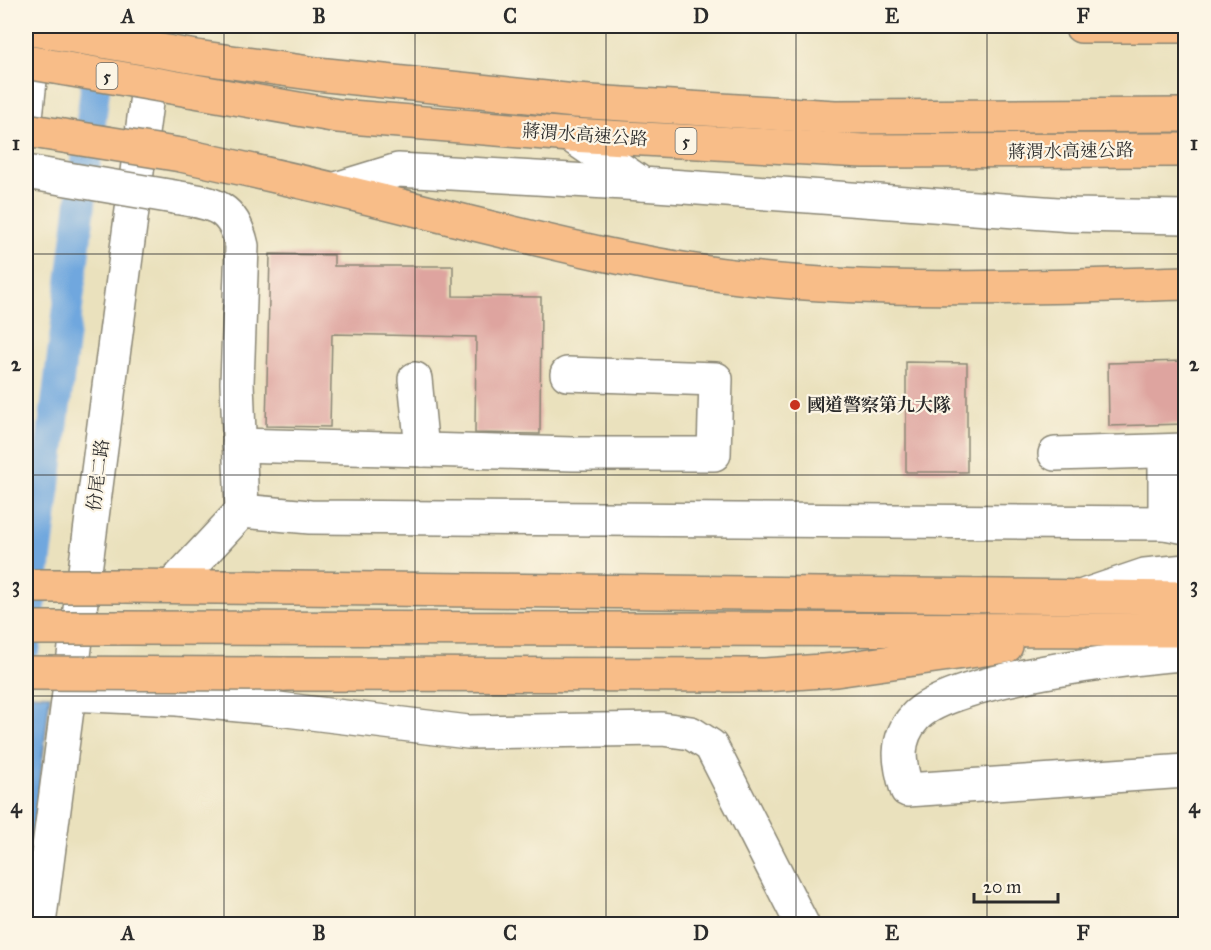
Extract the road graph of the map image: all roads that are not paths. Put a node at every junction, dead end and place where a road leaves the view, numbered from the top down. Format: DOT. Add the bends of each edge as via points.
graph roads {
  1 [pos="36,26"];
  2 [pos="156,26"];
  3 [pos="1081,26"];
  4 [pos="1185,26"];
  5 [pos="26,28"];
  6 [pos="26,62"];
  7 [pos="1185,115"];
  8 [pos="26,117"];
  9 [pos="26,130"];
  10 [pos="570,135"];
  11 [pos="1185,150"];
  12 [pos="26,172"];
  13 [pos="642,184"];
  14 [pos="336,189"];
  15 [pos="1185,217"];
  16 [pos="1185,283"];
  17 [pos="567,374"];
  18 [pos="415,379"];
  19 [pos="239,445"];
  20 [pos="422,450"];
  21 [pos="1175,451"];
  22 [pos="1055,454"];
  23 [pos="242,511"];
  24 [pos="1175,525"];
  25 [pos="1185,571"];
  26 [pos="173,585"];
  27 [pos="26,586"];
  28 [pos="1081,596"];
  29 [pos="1185,598"];
  30 [pos="26,628"];
  31 [pos="1185,630"];
  32 [pos="1185,654"];
  33 [pos="26,674"];
  34 [pos="69,694"];
  35 [pos="1185,771"];
  36 [pos="39,924"];
  37 [pos="802,924"];
  1 -- 8 [label="street"];
  2 -- 34 [label="street, 份尾二路"];
  3 -- 4 [label="highway"];
  5 -- 7 [label="highway, 蔣渭水高速公路 / 5, bridge" via="317,74 575,101 835,117"];
  6 -- 10 [label="highway, 蔣渭水高速公路 / 5, bridge" via="338,116"];
  9 -- 14 [label="highway, bridge" via="181,155"];
  10 -- 11 [label="highway, 蔣渭水高速公路 / 5" via="863,151"];
  10 -- 13 [label="street"];
  12 -- 19 [label="street, bridge" via="174,197 218,207 230,215 242,246 237,322"];
  13 -- 14 [label="street" via="398,170"];
  13 -- 15 [label="street" via="1072,215"];
  14 -- 16 [label="highway" via="617,259 741,277 817,284 1002,289"];
  17 -- 20 [label="street" via="716,380 714,454"];
  18 -- 20 [label="street"];
  19 -- 20 [label="street"];
  19 -- 23 [label="street"];
  21 -- 22 [label="street"];
  21 -- 24 [label="street"];
  23 -- 24 [label="street" via="310,517"];
  23 -- 26 [label="street"];
  25 -- 28 [label="street" via="1145,575"];
  26 -- 27 [label="highway, bridge"];
  26 -- 28 [label="highway"];
  28 -- 29 [label="highway"];
  30 -- 31 [label="highway, bridge"];
  31 -- 33 [label="highway, bridge" via="1015,645 836,670 765,675"];
  32 -- 35 [label="street" via="1104,661 963,692 915,717 901,742 898,762 907,790"];
  34 -- 36 [label="street, 份尾二路"];
  34 -- 37 [label="street" via="177,699 468,732 662,729 691,733 711,746"];
}
